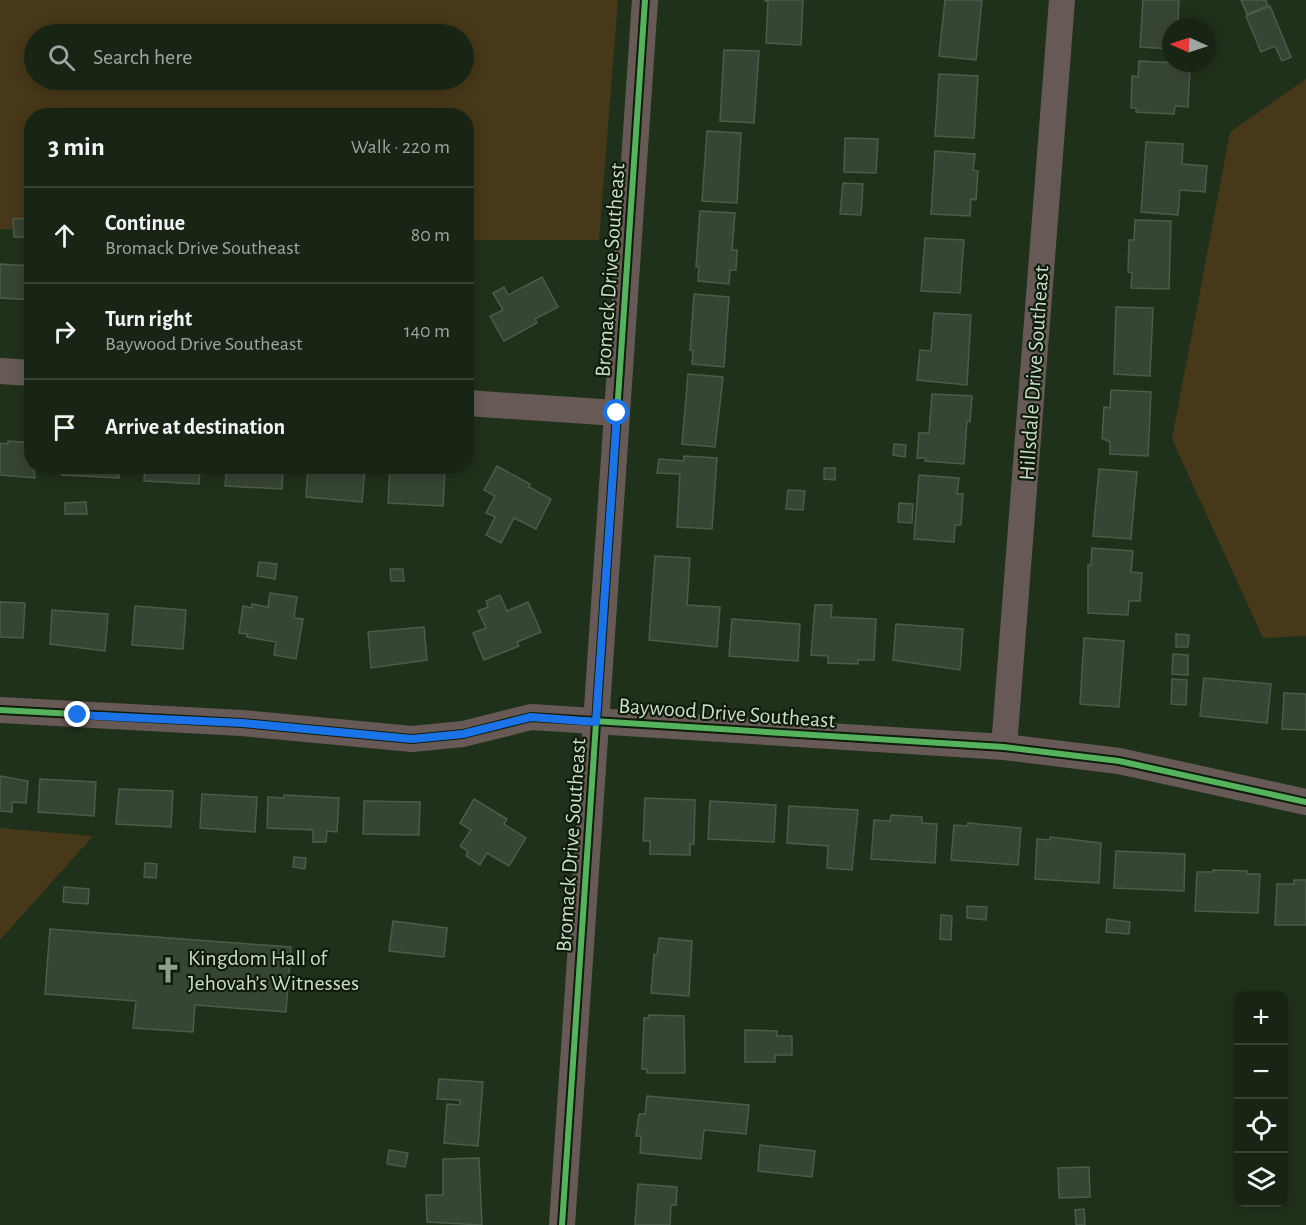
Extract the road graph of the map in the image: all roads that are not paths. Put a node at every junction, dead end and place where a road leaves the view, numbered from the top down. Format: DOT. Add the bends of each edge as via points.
graph roads {
  1 [pos="645,0"];
  2 [pos="1062,0"];
  3 [pos="0,371"];
  4 [pos="24,372"];
  5 [pos="474,404"];
  6 [pos="617,413"];
  7 [pos="0,710"];
  8 [pos="596,722"];
  9 [pos="1004,747"];
  10 [pos="1306,802"];
  11 [pos="562,1225"];
  1 -- 6 [label="street, Bromack Drive Southeast"];
  2 -- 9 [label="street, Hillsdale Drive Southeast"];
  3 -- 4 [label="street"];
  5 -- 6 [label="street"];
  6 -- 8 [label="street, Bromack Drive Southeast"];
  7 -- 8 [label="street, Baywood Drive Southeast" via="242,723 412,739 463,734 531,717"];
  8 -- 9 [label="street, Baywood Drive Southeast"];
  8 -- 11 [label="street, Bromack Drive Southeast"];
  9 -- 10 [label="street, Baywood Drive Southeast" via="1119,761"];
}
